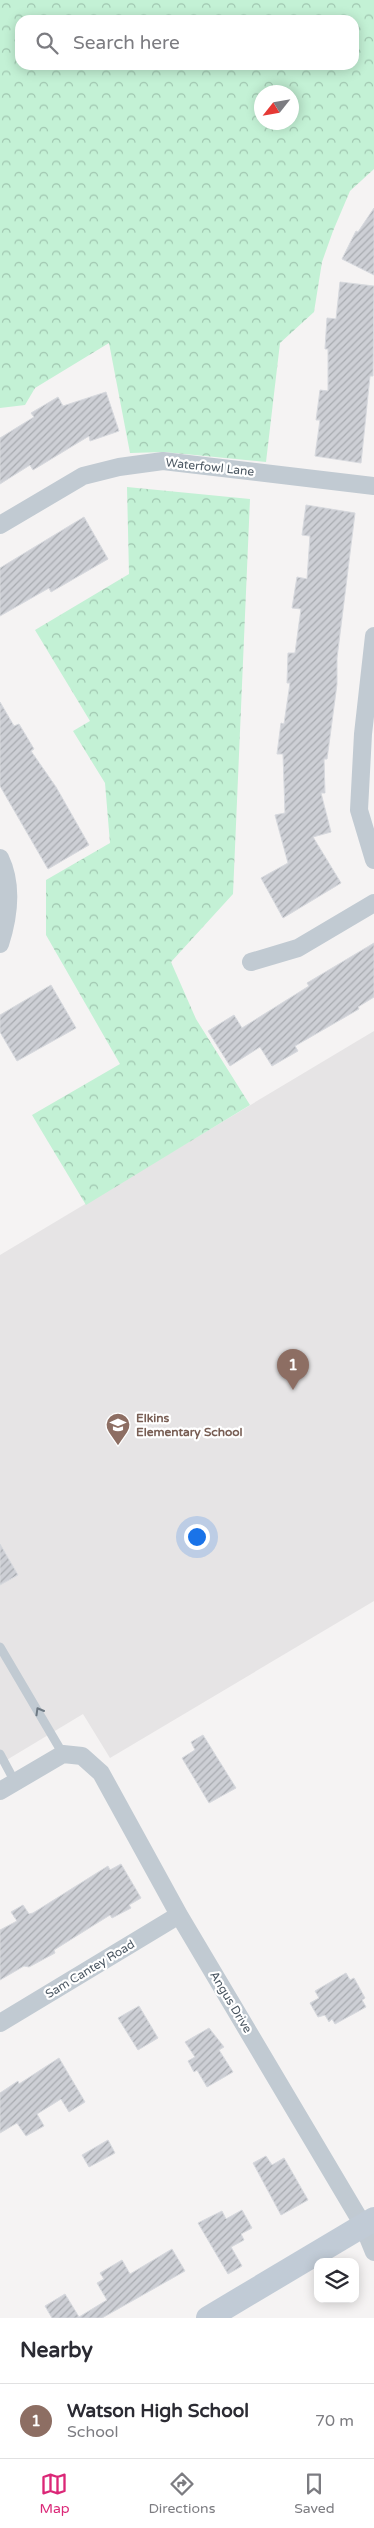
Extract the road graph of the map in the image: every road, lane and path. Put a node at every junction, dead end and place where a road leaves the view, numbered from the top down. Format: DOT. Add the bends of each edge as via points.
graph roads {
  1 [pos="374,486"];
  2 [pos="0,525"];
  3 [pos="374,636"];
  4 [pos="0,858"];
  5 [pos="374,860"];
  6 [pos="374,902"];
  7 [pos="0,944"];
  8 [pos="251,962"];
  9 [pos="0,1647"];
  10 [pos="0,1754"];
  11 [pos="63,1754"];
  12 [pos="7,1786"];
  13 [pos="179,1915"];
  14 [pos="0,2023"];
  15 [pos="368,2222"];
  16 [pos="374,2252"];
  17 [pos="208,2318"];
  1 -- 2 [label="street, Waterfowl Lane" via="163,461 83,476"];
  3 -- 5 [label="street" via="363,734 359,810"];
  4 -- 7 [label="street" via="8,888 8,918"];
  6 -- 8 [label="street" via="298,948"];
  11 -- 9 [label="lane, one-way"];
  10 -- 12 [label="lane"];
  11 -- 12 [label="street"];
  11 -- 13 [label="street, Angus Drive" via="82,1756 101,1773"];
  13 -- 14 [label="street, Sam Cantey Road"];
  13 -- 15 [label="street, Angus Drive"];
  15 -- 16 [label="street, Angus Drive"];
  15 -- 17 [label="street"];
}
